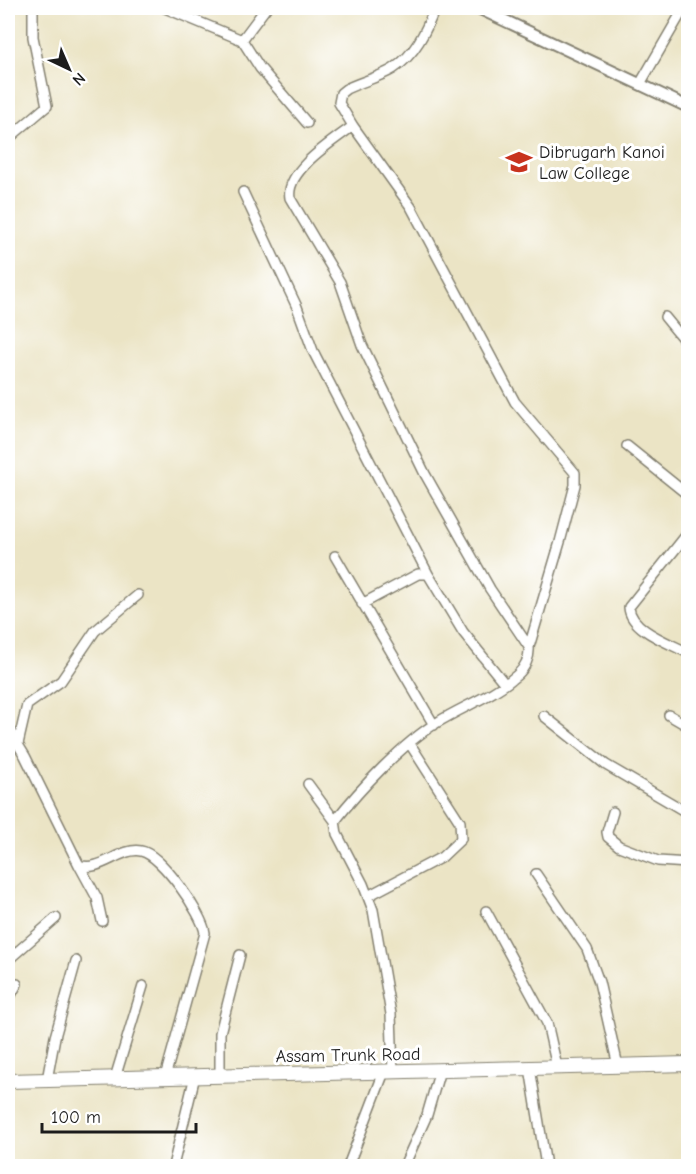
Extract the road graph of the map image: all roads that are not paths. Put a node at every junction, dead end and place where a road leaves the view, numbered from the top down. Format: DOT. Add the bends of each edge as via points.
graph roads {
  1 [pos="33,8"];
  2 [pos="165,8"];
  3 [pos="266,8"];
  4 [pos="435,8"];
  5 [pos="478,8"];
  6 [pos="684,8"];
  7 [pos="242,40"];
  8 [pos="640,84"];
  9 [pos="688,106"];
  10 [pos="307,123"];
  11 [pos="352,126"];
  12 [pos="8,139"];
  13 [pos="243,192"];
  14 [pos="665,317"];
  15 [pos="688,345"];
  16 [pos="627,446"];
  17 [pos="688,495"];
  18 [pos="688,533"];
  19 [pos="335,556"];
  20 [pos="428,574"];
  21 [pos="138,595"];
  22 [pos="362,604"];
  23 [pos="529,647"];
  24 [pos="688,652"];
  25 [pos="505,684"];
  26 [pos="669,715"];
  27 [pos="544,716"];
  28 [pos="434,725"];
  29 [pos="688,726"];
  30 [pos="8,728"];
  31 [pos="18,744"];
  32 [pos="410,744"];
  33 [pos="308,784"];
  34 [pos="613,812"];
  35 [pos="688,813"];
  36 [pos="335,821"];
  37 [pos="688,863"];
  38 [pos="79,865"];
  39 [pos="536,874"];
  40 [pos="368,896"];
  41 [pos="486,911"];
  42 [pos="56,918"];
  43 [pos="102,921"];
  44 [pos="240,955"];
  45 [pos="8,960"];
  46 [pos="76,961"];
  47 [pos="17,984"];
  48 [pos="143,986"];
  49 [pos="8,1000"];
  50 [pos="688,1064"];
  51 [pos="618,1066"];
  52 [pos="557,1067"];
  53 [pos="530,1068"];
  54 [pos="440,1070"];
  55 [pos="394,1072"];
  56 [pos="195,1076"];
  57 [pos="220,1076"];
  58 [pos="165,1077"];
  59 [pos="115,1078"];
  60 [pos="47,1080"];
  61 [pos="8,1081"];
  62 [pos="173,1167"];
  63 [pos="348,1167"];
  64 [pos="404,1167"];
  65 [pos="546,1167"];
  1 -- 12 [label="street" via="33,37 46,106"];
  2 -- 7 [label="street"];
  3 -- 7 [label="street"];
  4 -- 11 [label="street" via="422,39 393,69 340,93 339,103"];
  5 -- 8 [label="street"];
  6 -- 8 [label="street"];
  7 -- 10 [label="street"];
  8 -- 9 [label="street"];
  11 -- 23 [label="street" via="411,207 515,402 575,473 561,542"];
  11 -- 23 [label="street" via="305,164 290,187 290,198 340,282 362,345 439,500"];
  13 -- 20 [label="street" via="297,306 313,351"];
  14 -- 15 [label="street"];
  16 -- 17 [label="street"];
  18 -- 24 [label="street" via="629,607 638,625"];
  19 -- 22 [label="street"];
  20 -- 22 [label="street" via="418,574"];
  20 -- 25 [label="street" via="463,632"];
  21 -- 31 [label="street" via="95,631 61,681 27,705"];
  22 -- 28 [label="street"];
  23 -- 25 [label="street" via="525,664"];
  25 -- 28 [label="street"];
  26 -- 29 [label="street"];
  27 -- 35 [label="street" via="606,765"];
  28 -- 32 [label="street"];
  30 -- 31 [label="street"];
  31 -- 38 [label="street"];
  32 -- 36 [label="street"];
  32 -- 40 [label="street" via="460,822 461,839 442,857"];
  33 -- 36 [label="street"];
  34 -- 37 [label="street" via="607,832 619,846 658,861"];
  36 -- 40 [label="street" via="337,834"];
  38 -- 43 [label="street" via="97,898"];
  38 -- 58 [label="street" via="90,867 141,851 160,863 204,924 204,940"];
  39 -- 51 [label="street" via="587,949 599,982"];
  40 -- 55 [label="street" via="391,1014"];
  41 -- 52 [label="street" via="548,1023"];
  42 -- 45 [label="street"];
  44 -- 57 [label="street" via="220,1033"];
  46 -- 60 [label="street"];
  47 -- 49 [label="street"];
  48 -- 59 [label="street"];
  50 -- 51 [label="main road, Assam Trunk Road"];
  51 -- 52 [label="main road, Assam Trunk Road"];
  52 -- 53 [label="main road, Assam Trunk Road"];
  53 -- 54 [label="main road, Assam Trunk Road"];
  53 -- 65 [label="street"];
  54 -- 55 [label="main road, Assam Trunk Road"];
  54 -- 64 [label="street" via="427,1115"];
  55 -- 57 [label="main road, Assam Trunk Road"];
  55 -- 63 [label="street"];
  56 -- 57 [label="main road, Assam Trunk Road"];
  56 -- 58 [label="main road, Assam Trunk Road"];
  56 -- 62 [label="street"];
  58 -- 59 [label="main road, Assam Trunk Road"];
  59 -- 60 [label="main road, Assam Trunk Road"];
  60 -- 61 [label="main road, Assam Trunk Road"];
}
